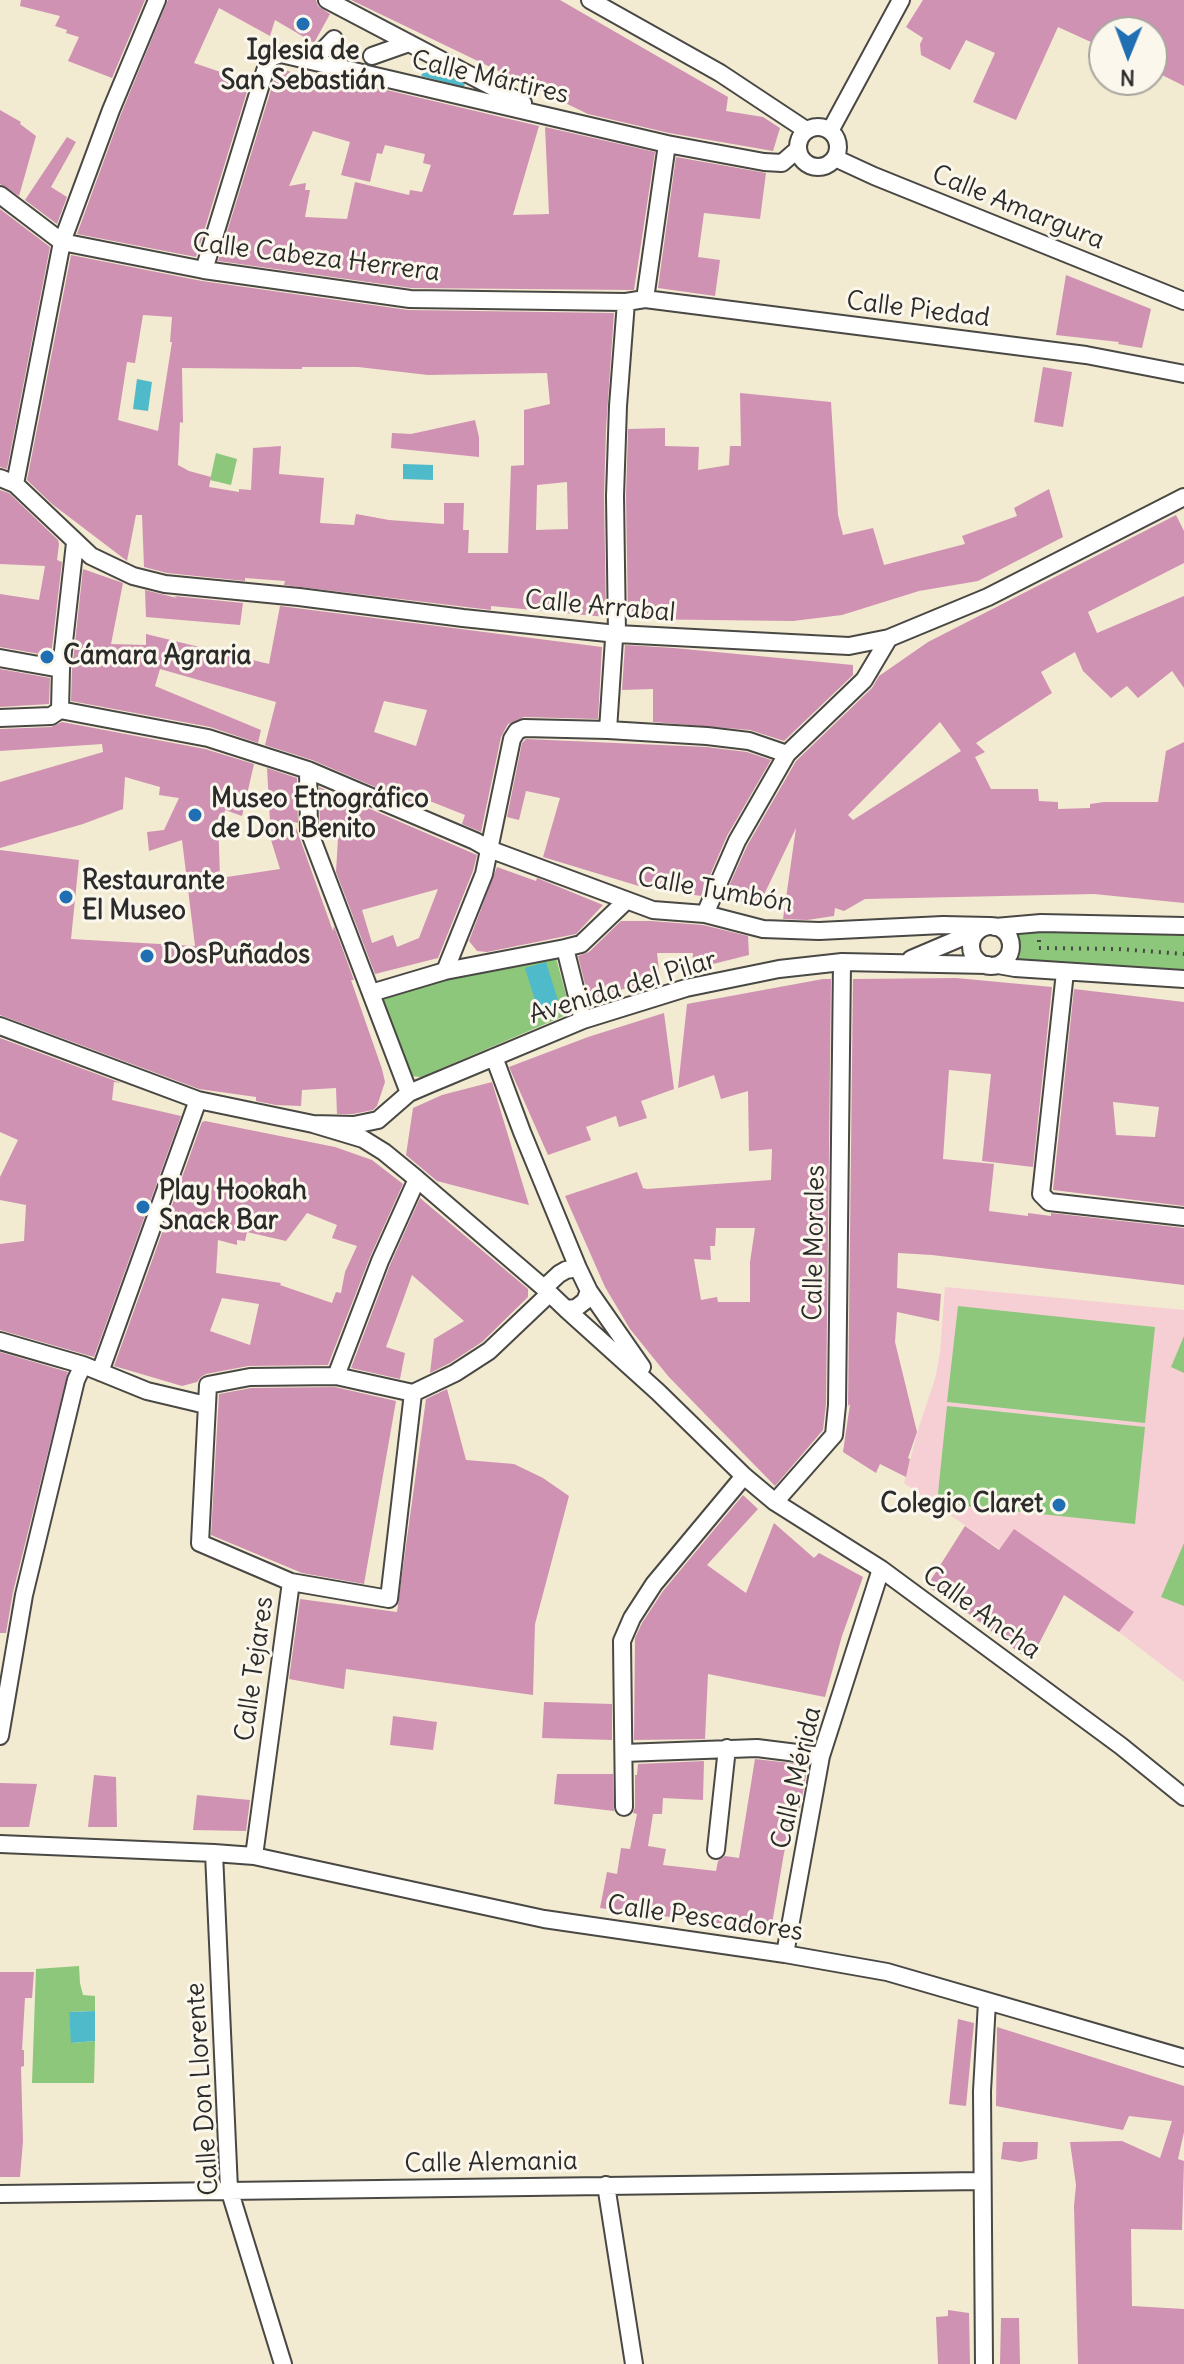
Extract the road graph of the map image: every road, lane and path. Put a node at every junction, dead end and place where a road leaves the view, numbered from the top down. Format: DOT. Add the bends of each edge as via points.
graph roads {
  1 [pos="157,0"];
  2 [pos="327,0"];
  3 [pos="590,0"];
  4 [pos="901,0"];
  5 [pos="334,39"];
  6 [pos="409,43"];
  7 [pos="372,56"];
  8 [pos="313,61"];
  9 [pos="542,113"];
  10 [pos="806,130"];
  11 [pos="830,131"];
  12 [pos="667,144"];
  13 [pos="797,150"];
  14 [pos="835,158"];
  15 [pos="0,195"];
  16 [pos="62,242"];
  17 [pos="204,270"];
  18 [pos="645,299"];
  19 [pos="1184,301"];
  20 [pos="626,302"];
  21 [pos="1184,374"];
  22 [pos="8,481"];
  23 [pos="1184,497"];
  24 [pos="75,543"];
  25 [pos="617,634"];
  26 [pos="889,638"];
  27 [pos="0,658"];
  28 [pos="61,669"];
  29 [pos="60,710"];
  30 [pos="0,718"];
  31 [pos="608,730"];
  32 [pos="787,754"];
  33 [pos="308,770"];
  34 [pos="489,849"];
  35 [pos="626,901"];
  36 [pos="705,914"];
  37 [pos="1041,923"];
  38 [pos="1184,926"];
  39 [pos="987,928"];
  40 [pos="565,948"];
  41 [pos="1184,954"];
  42 [pos="842,962"];
  43 [pos="902,963"];
  44 [pos="993,965"];
  45 [pos="445,971"];
  46 [pos="1065,972"];
  47 [pos="1184,979"];
  48 [pos="371,993"];
  49 [pos="583,1020"];
  50 [pos="0,1026"];
  51 [pos="494,1057"];
  52 [pos="409,1093"];
  53 [pos="198,1100"];
  54 [pos="378,1120"];
  55 [pos="313,1124"];
  56 [pos="384,1152"];
  57 [pos="417,1179"];
  58 [pos="1184,1217"];
  59 [pos="578,1268"];
  60 [pos="546,1291"];
  61 [pos="589,1291"];
  62 [pos="566,1309"];
  63 [pos="0,1341"];
  64 [pos="83,1365"];
  65 [pos="100,1372"];
  66 [pos="336,1376"];
  67 [pos="658,1392"];
  68 [pos="413,1393"];
  69 [pos="206,1405"];
  70 [pos="744,1476"];
  71 [pos="775,1502"];
  72 [pos="881,1569"];
  73 [pos="291,1582"];
  74 [pos="0,1736"];
  75 [pos="727,1748"];
  76 [pos="624,1753"];
  77 [pos="821,1756"];
  78 [pos="1184,1797"];
  79 [pos="624,1807"];
  80 [pos="0,1844"];
  81 [pos="716,1850"];
  82 [pos="214,1853"];
  83 [pos="254,1856"];
  84 [pos="785,1954"];
  85 [pos="987,2002"];
  86 [pos="1184,2058"];
  87 [pos="982,2181"];
  88 [pos="606,2185"];
  89 [pos="229,2189"];
  90 [pos="0,2194"];
  91 [pos="283,2364"];
  92 [pos="634,2364"];
  93 [pos="984,2364"];
  1 -- 16 [label="street"];
  2 -- 6 [label="street"];
  3 -- 10 [label="street" via="720,73"];
  4 -- 11 [label="street"];
  5 -- 8 [label="street"];
  6 -- 7 [label="street"];
  6 -- 9 [label="street"];
  8 -- 9 [label="street, Calle Mártires"];
  8 -- 17 [label="street, Calle Mártires" via="281,54 270,58"];
  9 -- 12 [label="street, Calle Mártires"];
  10 -- 11 [label="street" via="819,126"];
  10 -- 13 [label="street"];
  11 -- 14 [label="street" via="838,143"];
  12 -- 13 [label="street, Calle Mártires" via="773,163 782,163"];
  12 -- 18 [label="street"];
  13 -- 14 [label="street" via="813,167"];
  14 -- 19 [label="street, Calle Amargura"];
  15 -- 16 [label="street, Calle Cabeza Herrera"];
  16 -- 17 [label="street, Calle Cabeza Herrera"];
  16 -- 22 [label="street"];
  17 -- 20 [label="street, Calle Cabeza Herrera" via="410,299"];
  18 -- 20 [label="street, Calle Cabeza Herrera"];
  18 -- 21 [label="street, Calle Piedad" via="1086,355"];
  20 -- 25 [label="street" via="615,496"];
  22 -- 24 [label="street, Calle Arrabal"];
  23 -- 26 [label="street, Calle Arrabal" via="988,597"];
  24 -- 25 [label="street, Calle Arrabal" via="106,564 165,584"];
  24 -- 28 [label="street"];
  25 -- 26 [label="street, Calle Arrabal" via="849,646"];
  25 -- 31 [label="street"];
  26 -- 32 [label="street" via="864,680"];
  27 -- 28 [label="street"];
  28 -- 29 [label="street"];
  29 -- 30 [label="street" via="51,716"];
  29 -- 33 [label="street, Calle Tumbón" via="208,738"];
  31 -- 32 [label="street" via="749,741"];
  31 -- 34 [label="street" via="517,731"];
  32 -- 36 [label="street" via="737,841"];
  33 -- 34 [label="street, Calle Tumbón"];
  33 -- 48 [label="street" via="309,831"];
  34 -- 35 [label="street, Calle Tumbón"];
  34 -- 45 [label="street"];
  35 -- 36 [label="street, Calle Tumbón" via="653,910"];
  35 -- 40 [label="street" via="581,944"];
  36 -- 39 [label="street, Calle Tumbón" via="763,929"];
  37 -- 38 [label="street, Avenida del Pilar"];
  37 -- 39 [label="street, Avenida del Pilar"];
  37 -- 41 [label="path" via="1039,948"];
  39 -- 43 [label="street, Avenida del Pilar"];
  39 -- 44 [label="street" via="972,942 973,953"];
  39 -- 44 [label="street" via="1006,933 1010,945 1008,956"];
  40 -- 45 [label="street"];
  40 -- 49 [label="street"];
  42 -- 43 [label="street, Avenida del Pilar"];
  42 -- 49 [label="street, Avenida del Pilar" via="686,988"];
  42 -- 71 [label="street, Calle Morales" via="834,1435"];
  43 -- 44 [label="street, Avenida del Pilar"];
  44 -- 46 [label="street, Avenida del Pilar"];
  45 -- 48 [label="street"];
  46 -- 47 [label="street, Avenida del Pilar"];
  46 -- 58 [label="street" via="1041,1194 1049,1202"];
  48 -- 52 [label="street"];
  49 -- 51 [label="street, Avenida del Pilar"];
  50 -- 53 [label="street"];
  51 -- 52 [label="street, Avenida del Pilar"];
  51 -- 59 [label="street"];
  52 -- 54 [label="street, Avenida del Pilar"];
  53 -- 55 [label="street"];
  53 -- 65 [label="street"];
  54 -- 55 [label="street"];
  54 -- 56 [label="street"];
  55 -- 56 [label="street" via="363,1139"];
  56 -- 57 [label="street"];
  57 -- 60 [label="street"];
  57 -- 66 [label="street"];
  59 -- 60 [label="street" via="559,1274"];
  59 -- 61 [label="street"];
  60 -- 62 [label="street"];
  60 -- 68 [label="street" via="489,1351"];
  61 -- 62 [label="street" via="585,1301"];
  61 -- 67 [label="street"];
  62 -- 67 [label="street"];
  63 -- 64 [label="street"];
  64 -- 65 [label="street"];
  64 -- 74 [label="street" via="24,1595"];
  65 -- 69 [label="street" via="147,1391"];
  66 -- 68 [label="street"];
  66 -- 69 [label="street" via="276,1375 208,1385"];
  67 -- 70 [label="street, Calle Ancha"];
  68 -- 73 [label="street" via="389,1599"];
  69 -- 73 [label="street, Calle Tejares" via="200,1543"];
  70 -- 71 [label="street, Calle Ancha"];
  70 -- 76 [label="street" via="654,1584 622,1641"];
  71 -- 72 [label="street, Calle Ancha"];
  72 -- 77 [label="street, Calle Mérida"];
  72 -- 78 [label="street, Calle Ancha"];
  73 -- 83 [label="street, Calle Tejares"];
  75 -- 76 [label="street"];
  75 -- 77 [label="street"];
  75 -- 81 [label="street"];
  76 -- 79 [label="street"];
  77 -- 84 [label="street, Calle Mérida"];
  80 -- 82 [label="street, Calle Pescadores"];
  82 -- 83 [label="street, Calle Pescadores"];
  82 -- 89 [label="street, Calle Don Llorente"];
  83 -- 84 [label="street, Calle Pescadores" via="544,1919"];
  84 -- 85 [label="street, Calle Pescadores" via="887,1972"];
  85 -- 86 [label="street, Calle Pescadores"];
  85 -- 87 [label="street"];
  87 -- 88 [label="street, Calle Alemania"];
  87 -- 93 [label="street"];
  88 -- 89 [label="street, Calle Alemania"];
  88 -- 92 [label="street"];
  89 -- 90 [label="street, Calle Alemania"];
  89 -- 91 [label="street, Calle Don Llorente"];
}
